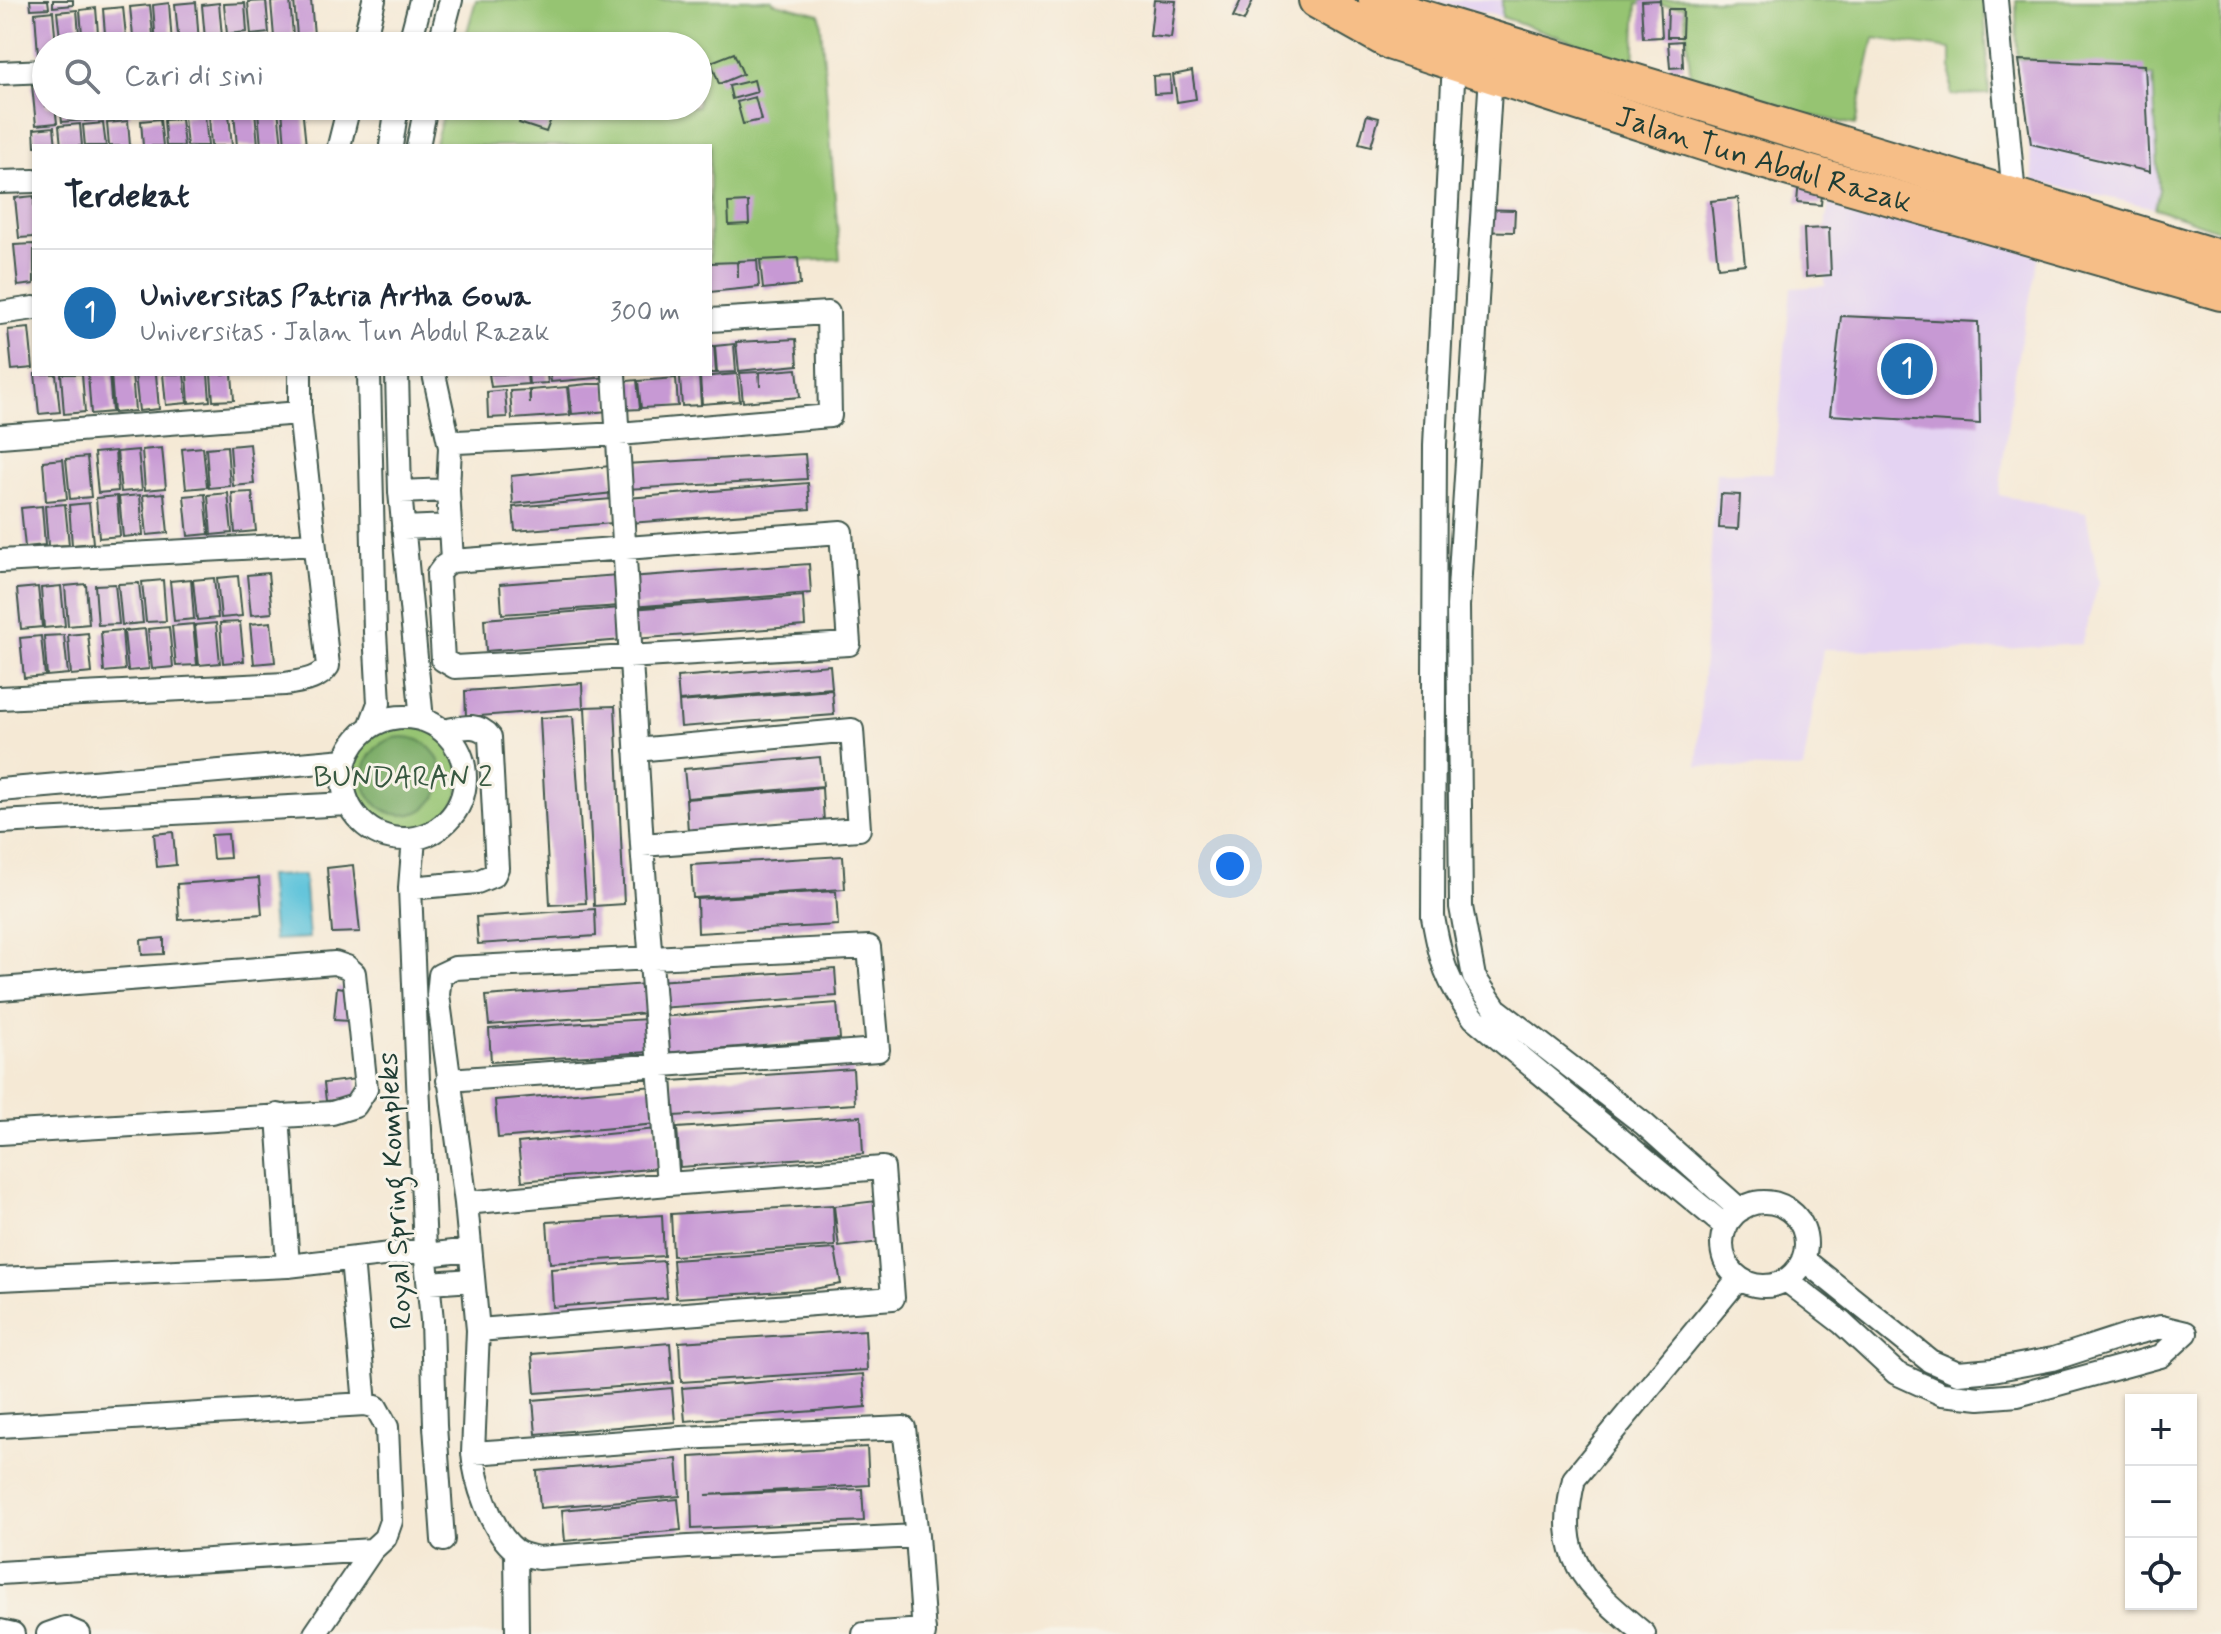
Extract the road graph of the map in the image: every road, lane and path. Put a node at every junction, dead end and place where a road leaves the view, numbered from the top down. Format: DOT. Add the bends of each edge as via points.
graph roads {
  1 [pos="374,0"];
  2 [pos="421,0"];
  3 [pos="451,0"];
  4 [pos="1317,0"];
  5 [pos="1377,0"];
  6 [pos="1996,0"];
  7 [pos="366,32"];
  8 [pos="413,32"];
  9 [pos="443,32"];
  10 [pos="1454,61"];
  11 [pos="32,72"];
  12 [pos="0,73"];
  13 [pos="1491,74"];
  14 [pos="346,120"];
  15 [pos="395,120"];
  16 [pos="423,120"];
  17 [pos="340,144"];
  18 [pos="391,144"];
  19 [pos="418,144"];
  20 [pos="32,181"];
  21 [pos="0,182"];
  22 [pos="2014,196"];
  23 [pos="2221,259"];
  24 [pos="2221,292"];
  25 [pos="32,308"];
  26 [pos="0,313"];
  27 [pos="712,320"];
  28 [pos="300,376"];
  29 [pos="369,376"];
  30 [pos="397,376"];
  31 [pos="434,376"];
  32 [pos="614,376"];
  33 [pos="300,413"];
  34 [pos="619,434"];
  35 [pos="0,436"];
  36 [pos="450,447"];
  37 [pos="448,490"];
  38 [pos="400,492"];
  39 [pos="450,526"];
  40 [pos="403,528"];
  41 [pos="314,544"];
  42 [pos="626,549"];
  43 [pos="0,561"];
  44 [pos="452,561"];
  45 [pos="631,657"];
  46 [pos="0,698"];
  47 [pos="422,720"];
  48 [pos="370,727"];
  49 [pos="443,731"];
  50 [pos="636,750"];
  51 [pos="345,760"];
  52 [pos="0,790"];
  53 [pos="348,804"];
  54 [pos="0,822"];
  55 [pos="414,838"];
  56 [pos="642,845"];
  57 [pos="410,888"];
  58 [pos="652,957"];
  59 [pos="0,989"];
  60 [pos="660,1063"];
  61 [pos="448,1080"];
  62 [pos="278,1115"];
  63 [pos="0,1133"];
  64 [pos="668,1184"];
  65 [pos="466,1203"];
  66 [pos="1733,1219"];
  67 [pos="470,1250"];
  68 [pos="426,1252"];
  69 [pos="352,1259"];
  70 [pos="1803,1259"];
  71 [pos="288,1266"];
  72 [pos="1739,1278"];
  73 [pos="0,1279"];
  74 [pos="473,1280"];
  75 [pos="1786,1280"];
  76 [pos="429,1283"];
  77 [pos="478,1330"];
  78 [pos="365,1404"];
  79 [pos="0,1426"];
  80 [pos="473,1453"];
  81 [pos="917,1536"];
  82 [pos="443,1540"];
  83 [pos="372,1550"];
  84 [pos="516,1551"];
  85 [pos="0,1573"];
  86 [pos="0,1631"];
  87 [pos="924,1632"];
  88 [pos="13,1634"];
  89 [pos="48,1634"];
  90 [pos="79,1634"];
  91 [pos="315,1634"];
  92 [pos="517,1634"];
  93 [pos="864,1634"];
  94 [pos="1644,1634"];
  1 -- 7 [label="street"];
  2 -- 8 [label="street"];
  3 -- 9 [label="street"];
  4 -- 10 [label="main road, Jalan Tun Abdul Razak" via="1392,42"];
  5 -- 22 [label="main road, Jalan Tun Abdul Razak" via="1404,13"];
  6 -- 22 [label="street"];
  10 -- 13 [label="main road, Jalan Tun Abdul Razak"];
  10 -- 66 [label="street" via="1435,445 1433,917 1441,964 1474,1018"];
  11 -- 12 [label="street"];
  13 -- 24 [label="main road, Jalan Tun Abdul Razak" via="1731,151"];
  13 -- 66 [label="street" via="1458,606 1461,907 1467,951 1474,977 1496,1009 1644,1124"];
  14 -- 17 [label="street"];
  15 -- 18 [label="street"];
  16 -- 19 [label="street"];
  20 -- 21 [label="street"];
  22 -- 23 [label="main road, Jalan Tun Abdul Razak"];
  25 -- 26 [label="street"];
  27 -- 34 [label="street" via="828,313 830,416"];
  28 -- 33 [label="street"];
  29 -- 48 [label="street" via="379,703"];
  30 -- 38 [label="street"];
  31 -- 36 [label="street"];
  32 -- 34 [label="street"];
  33 -- 35 [label="street"];
  33 -- 41 [label="street"];
  34 -- 36 [label="street" via="457,442"];
  34 -- 42 [label="street"];
  36 -- 37 [label="street"];
  37 -- 38 [label="street"];
  37 -- 39 [label="street"];
  38 -- 40 [label="street"];
  39 -- 40 [label="street"];
  39 -- 44 [label="street"];
  40 -- 47 [label="street"];
  41 -- 43 [label="street"];
  41 -- 46 [label="street" via="328,666 319,676 265,686"];
  42 -- 44 [label="street"];
  42 -- 45 [label="street"];
  42 -- 45 [label="street" via="841,532 849,644"];
  44 -- 45 [label="street" via="440,570 438,580 442,654 448,664"];
  45 -- 50 [label="street"];
  47 -- 48 [label="street" via="395,718"];
  47 -- 49 [label="street"];
  48 -- 51 [label="street"];
  49 -- 55 [label="street" via="462,759 463,794 445,823"];
  49 -- 57 [label="street" via="477,727 490,737 497,868 488,880"];
  50 -- 56 [label="street"];
  50 -- 56 [label="street" via="852,730 859,829"];
  51 -- 52 [label="street"];
  51 -- 53 [label="street"];
  53 -- 54 [label="street"];
  53 -- 55 [label="street" via="370,829 391,838"];
  55 -- 57 [label="street, Royal Spring Kompleks"];
  56 -- 58 [label="street"];
  57 -- 68 [label="street, Royal Spring Kompleks"];
  58 -- 60 [label="street"];
  58 -- 60 [label="street" via="869,947 878,1050"];
  58 -- 61 [label="street" via="447,970 438,983"];
  59 -- 62 [label="street" via="335,963 347,967 354,973 366,1089 346,1110"];
  60 -- 61 [label="street"];
  60 -- 64 [label="street"];
  61 -- 65 [label="street"];
  62 -- 63 [label="street"];
  62 -- 71 [label="street"];
  64 -- 65 [label="street"];
  64 -- 77 [label="street" via="883,1168 893,1298"];
  65 -- 67 [label="street"];
  66 -- 70 [label="street" via="1752,1204 1790,1211 1804,1233"];
  66 -- 72 [label="street" via="1722,1247 1725,1261"];
  67 -- 68 [label="street"];
  67 -- 74 [label="street"];
  68 -- 69 [label="street"];
  68 -- 76 [label="street, Royal Spring Kompleks"];
  69 -- 71 [label="street"];
  69 -- 78 [label="street"];
  70 -- 75 [label="street"];
  70 -- 75 [label="street" via="1930,1361 1958,1373 2053,1359 2161,1327 2186,1333 2161,1356 2018,1395 1942,1394 1896,1373"];
  71 -- 73 [label="street"];
  72 -- 75 [label="street" via="1758,1286"];
  72 -- 94 [label="street" via="1574,1479 1567,1530 1575,1560 1595,1593"];
  74 -- 76 [label="street"];
  74 -- 77 [label="street"];
  76 -- 82 [label="street, Royal Spring Kompleks"];
  77 -- 80 [label="street"];
  78 -- 79 [label="street"];
  78 -- 83 [label="street" via="376,1407 387,1427 391,1521 385,1538"];
  80 -- 81 [label="street" via="904,1428"];
  80 -- 84 [label="street" via="478,1485"];
  81 -- 84 [label="street" via="538,1558"];
  81 -- 87 [label="street"];
  83 -- 85 [label="street"];
  83 -- 91 [label="street"];
  84 -- 92 [label="street"];
  86 -- 88 [label="street"];
  87 -- 93 [label="street"];
  89 -- 90 [label="street" via="65,1628"];
}
